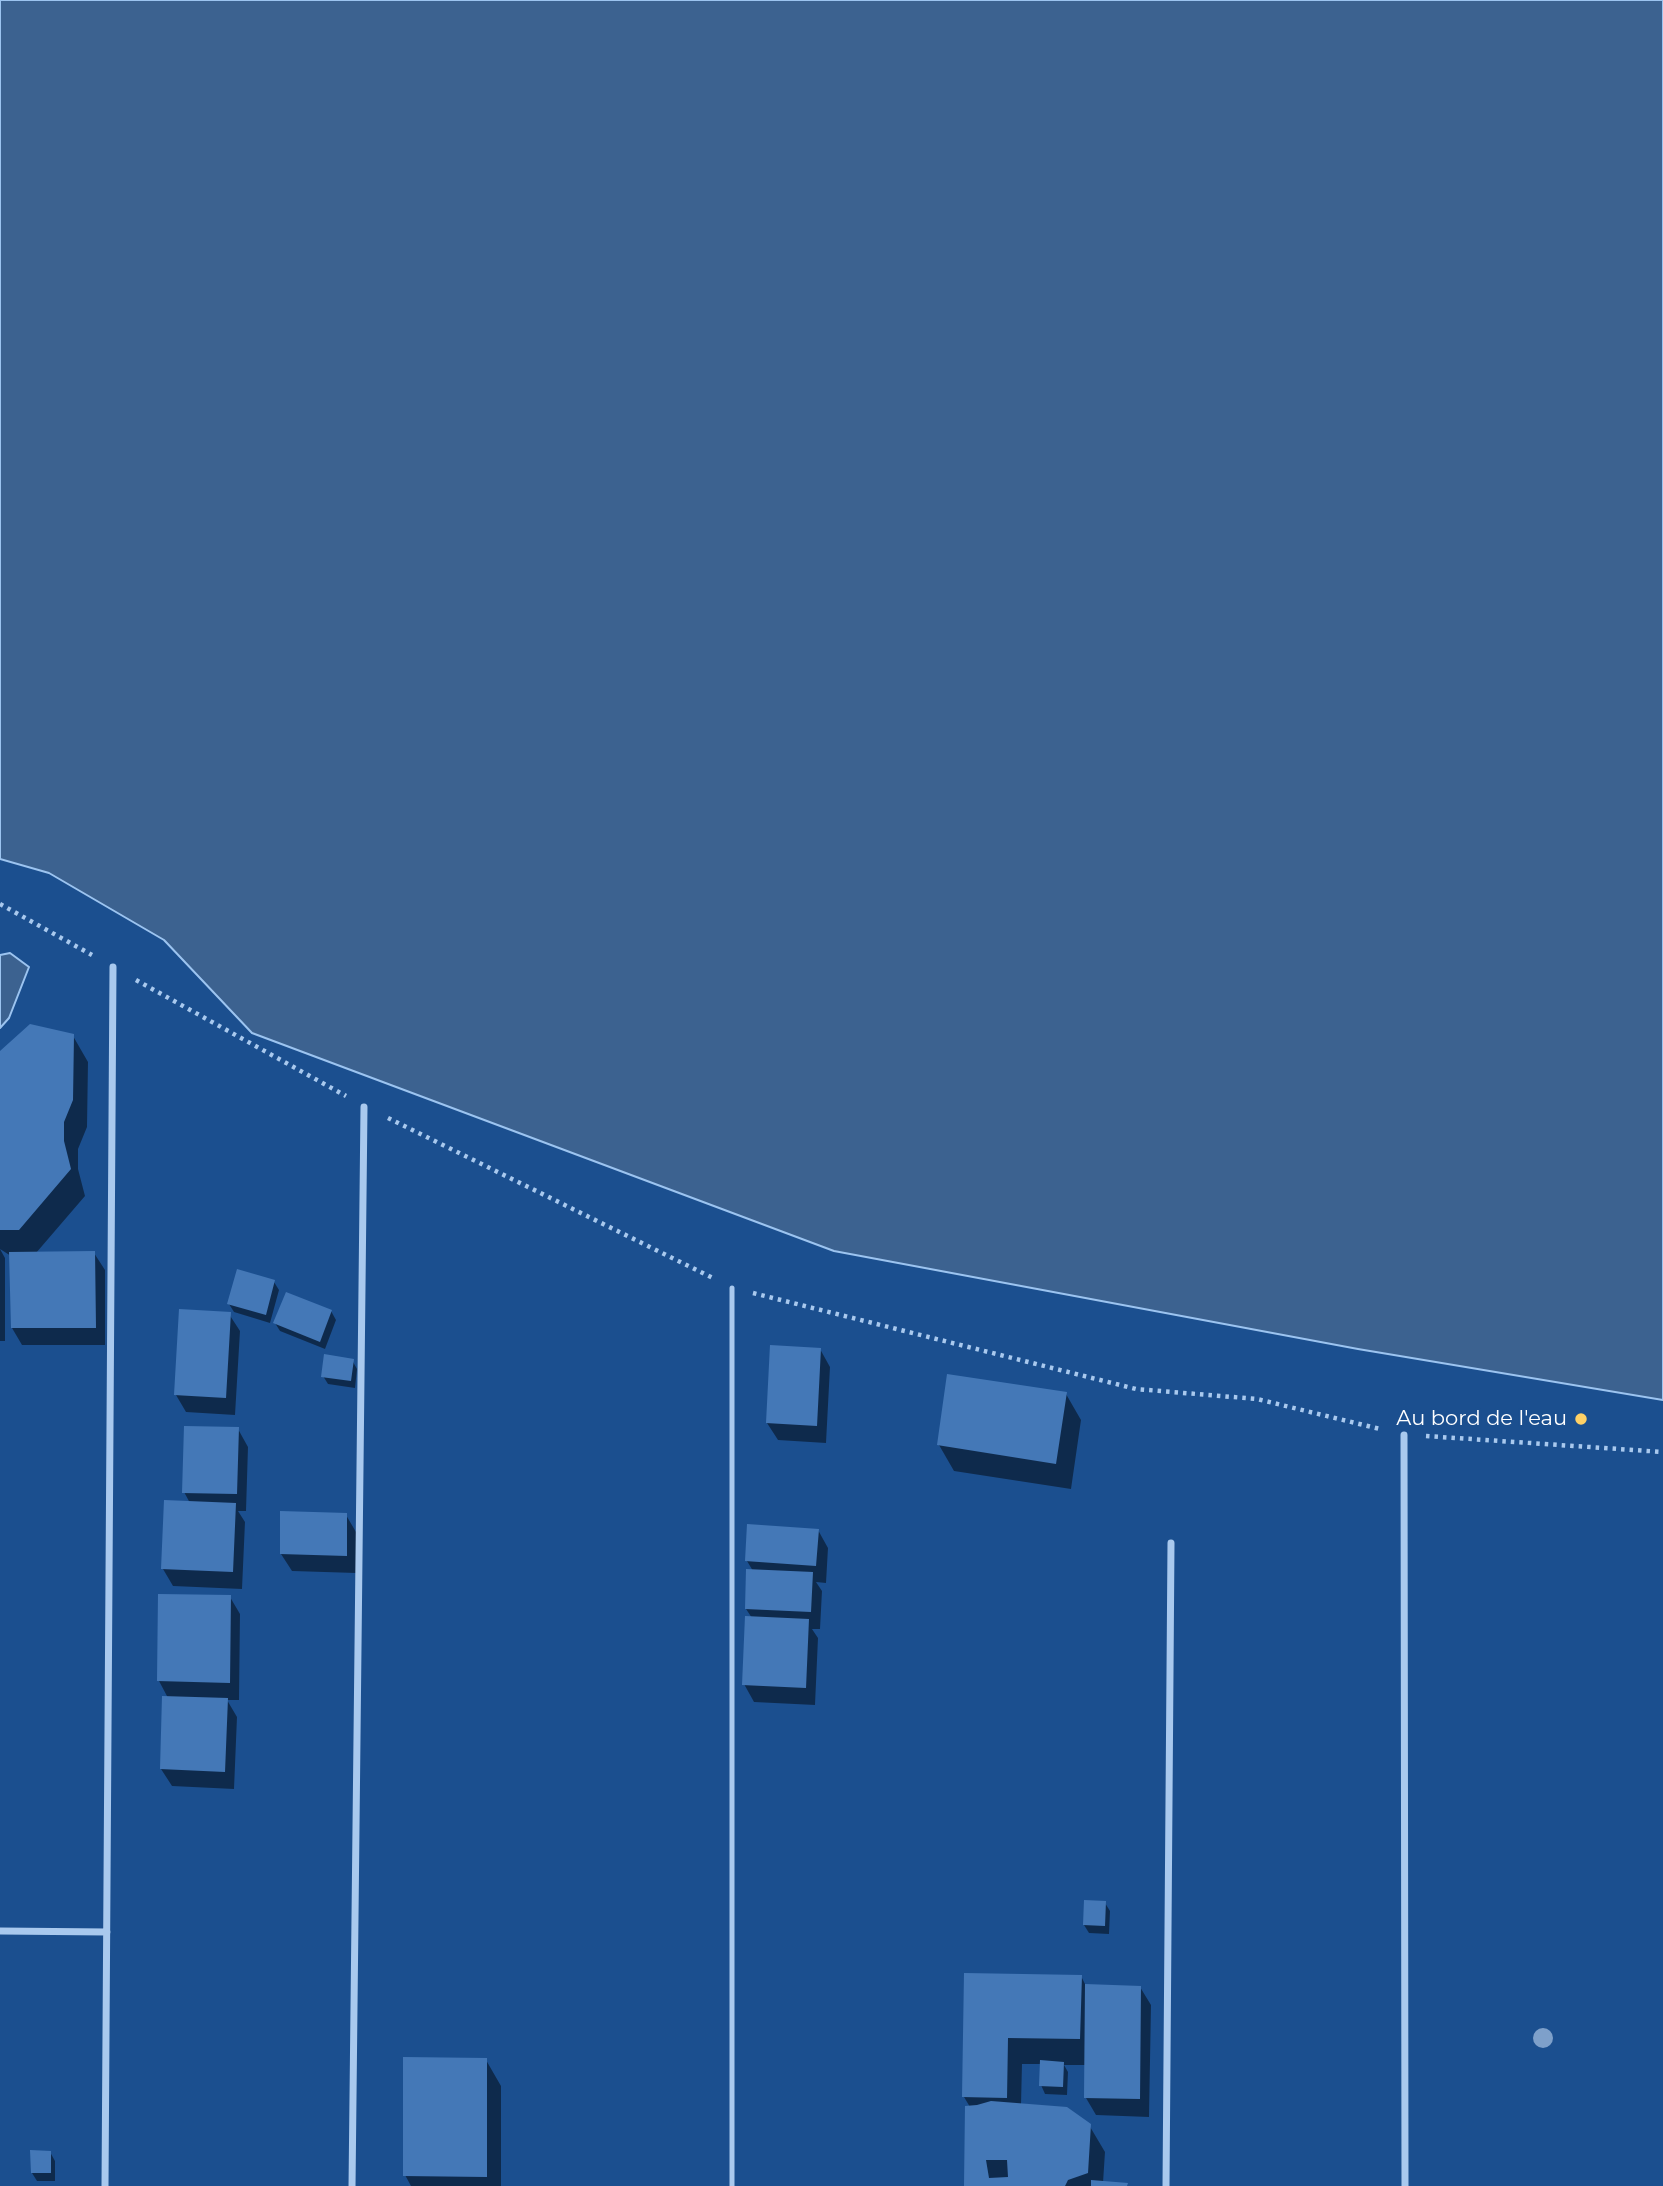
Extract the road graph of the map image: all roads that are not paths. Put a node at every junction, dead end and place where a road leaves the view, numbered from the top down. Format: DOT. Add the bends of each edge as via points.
graph roads {
  1 [pos="113,967"];
  2 [pos="364,1107"];
  3 [pos="732,1288"];
  4 [pos="1404,1435"];
  5 [pos="1171,1543"];
  6 [pos="0,1931"];
  7 [pos="107,1932"];
  8 [pos="105,2186"];
  9 [pos="352,2186"];
  10 [pos="732,2186"];
  11 [pos="1166,2186"];
  12 [pos="1405,2186"];
  1 -- 7 [label="street"];
  2 -- 9 [label="street"];
  3 -- 10 [label="lane"];
  4 -- 12 [label="street"];
  5 -- 11 [label="street"];
  6 -- 7 [label="street"];
  7 -- 8 [label="street"];
}
